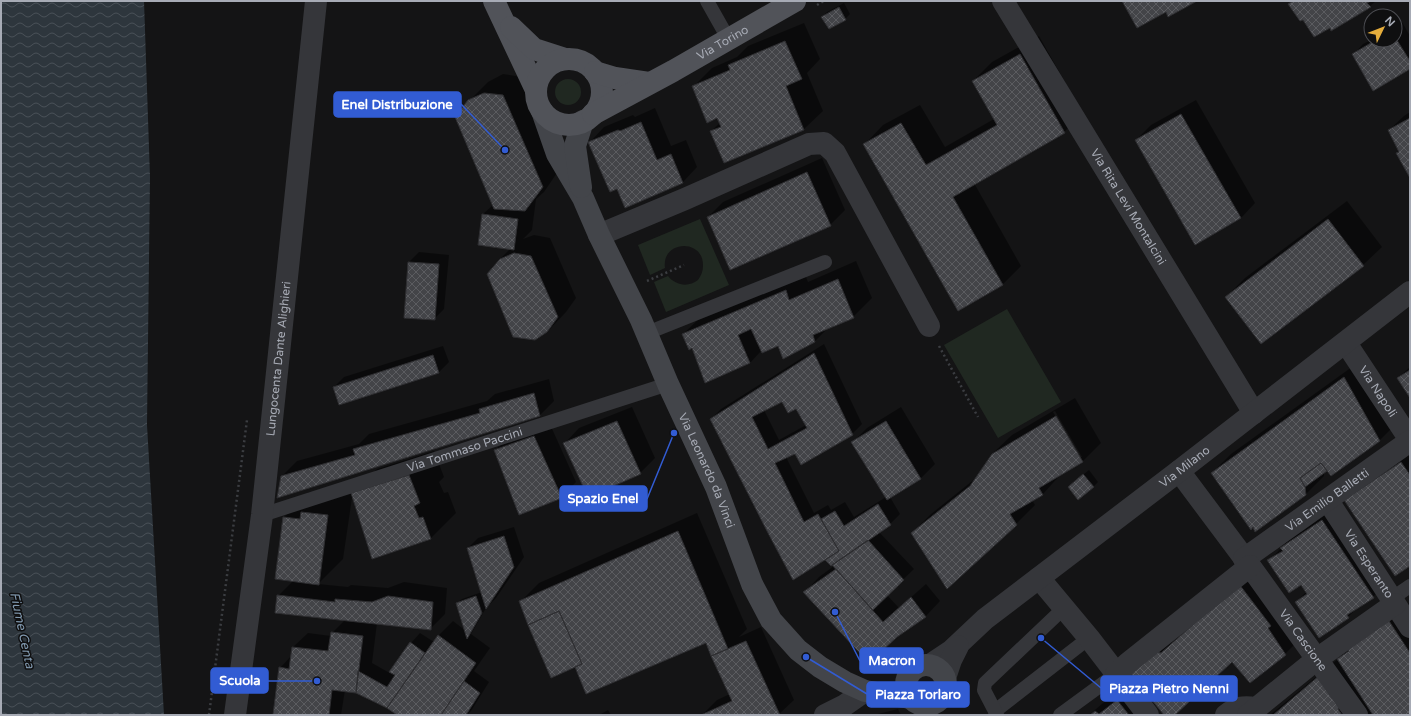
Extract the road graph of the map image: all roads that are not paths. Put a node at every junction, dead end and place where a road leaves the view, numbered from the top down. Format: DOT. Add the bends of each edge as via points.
graph roads {
  1 [pos="316,1"];
  2 [pos="707,1"];
  3 [pos="795,1"];
  4 [pos="1003,1"];
  5 [pos="498,10"];
  6 [pos="729,40"];
  7 [pos="565,59"];
  8 [pos="595,72"];
  9 [pos="649,83"];
  10 [pos="536,90"];
  11 [pos="542,111"];
  12 [pos="588,118"];
  13 [pos="583,198"];
  14 [pos="599,235"];
  15 [pos="825,262"];
  16 [pos="1410,292"];
  17 [pos="929,326"];
  18 [pos="647,333"];
  19 [pos="1346,343"];
  20 [pos="668,384"];
  21 [pos="1254,413"];
  22 [pos="1410,440"];
  23 [pos="1179,471"];
  24 [pos="1328,501"];
  25 [pos="262,515"];
  26 [pos="1247,562"];
  27 [pos="1039,578"];
  28 [pos="1410,586"];
  29 [pos="1393,601"];
  30 [pos="1064,608"];
  31 [pos="1410,627"];
  32 [pos="1089,638"];
  33 [pos="1317,659"];
  34 [pos="1116,674"];
  35 [pos="940,678"];
  36 [pos="874,692"];
  37 [pos="919,699"];
  38 [pos="1252,711"];
  39 [pos="996,713"];
  40 [pos="235,715"];
  41 [pos="825,715"];
  42 [pos="950,715"];
  43 [pos="1060,715"];
  44 [pos="1148,715"];
  45 [pos="1226,715"];
  46 [pos="1357,715"];
  1 -- 25 [label="street, Lungocenta Dante Alighieri"];
  2 -- 6 [label="lane"];
  3 -- 6 [label="main road, Via Torino"];
  4 -- 21 [label="street, Via Rita Levi Montalcini"];
  5 -- 7 [label="main road" via="534,49"];
  5 -- 10 [label="main road"];
  6 -- 9 [label="main road, Via Torino"];
  7 -- 8 [label="main road" via="576,59"];
  7 -- 10 [label="main road" via="548,66 542,73"];
  8 -- 9 [label="main road"];
  8 -- 12 [label="main road" via="602,88 601,98 598,107"];
  9 -- 12 [label="main road, Via Torino"];
  10 -- 11 [label="main road" via="537,101"];
  11 -- 12 [label="main road" via="561,124 572,124"];
  11 -- 13 [label="main road, Via Leonardo da Vinci" via="557,154"];
  12 -- 13 [label="main road, Via Leonardo da Vinci" via="575,146"];
  13 -- 14 [label="main road, Via Leonardo da Vinci"];
  14 -- 17 [label="street" via="809,144 824,143 835,153"];
  14 -- 18 [label="main road, Via Leonardo da Vinci"];
  15 -- 18 [label="lane"];
  16 -- 19 [label="street, Via Milano"];
  18 -- 20 [label="main road, Via Leonardo da Vinci"];
  19 -- 21 [label="street, Via Milano"];
  19 -- 22 [label="street, Via Napoli"];
  20 -- 25 [label="lane, Via Tommaso Paccini"];
  20 -- 36 [label="main road, Via Leonardo da Vinci" via="716,487 752,584 771,620 798,650 820,667 845,682"];
  21 -- 23 [label="street, Via Milano"];
  22 -- 24 [label="street, Via Emilio Balletti"];
  23 -- 26 [label="street, Via Cascione"];
  23 -- 27 [label="street, Via Milano"];
  24 -- 26 [label="street, Via Emilio Balletti"];
  24 -- 29 [label="street, Via Esperanto"];
  25 -- 40 [label="street, Lungocenta Dante Alighieri"];
  26 -- 33 [label="street, Via Cascione"];
  26 -- 34 [label="street, Via Emilio Balletti"];
  27 -- 30 [label="street"];
  27 -- 35 [label="street, Via Milano" via="985,619 960,643"];
  28 -- 29 [label="lane"];
  29 -- 31 [label="street, Via Esperanto"];
  29 -- 33 [label="street"];
  30 -- 32 [label="street"];
  30 -- 39 [label="lane" via="985,682 984,690"];
  32 -- 34 [label="street"];
  32 -- 39 [label="lane"];
  33 -- 38 [label="street"];
  33 -- 46 [label="street, Via Cascione"];
  34 -- 43 [label="lane"];
  34 -- 44 [label="street"];
  35 -- 37 [label="main road" via="941,698 936,703 929,705"];
  35 -- 37 [label="main road" via="922,665 910,672"];
  35 -- 42 [label="main road"];
  36 -- 37 [label="main road" via="894,689"];
  36 -- 41 [label="street"];
  38 -- 45 [label="street" via="1240,707"];
}
